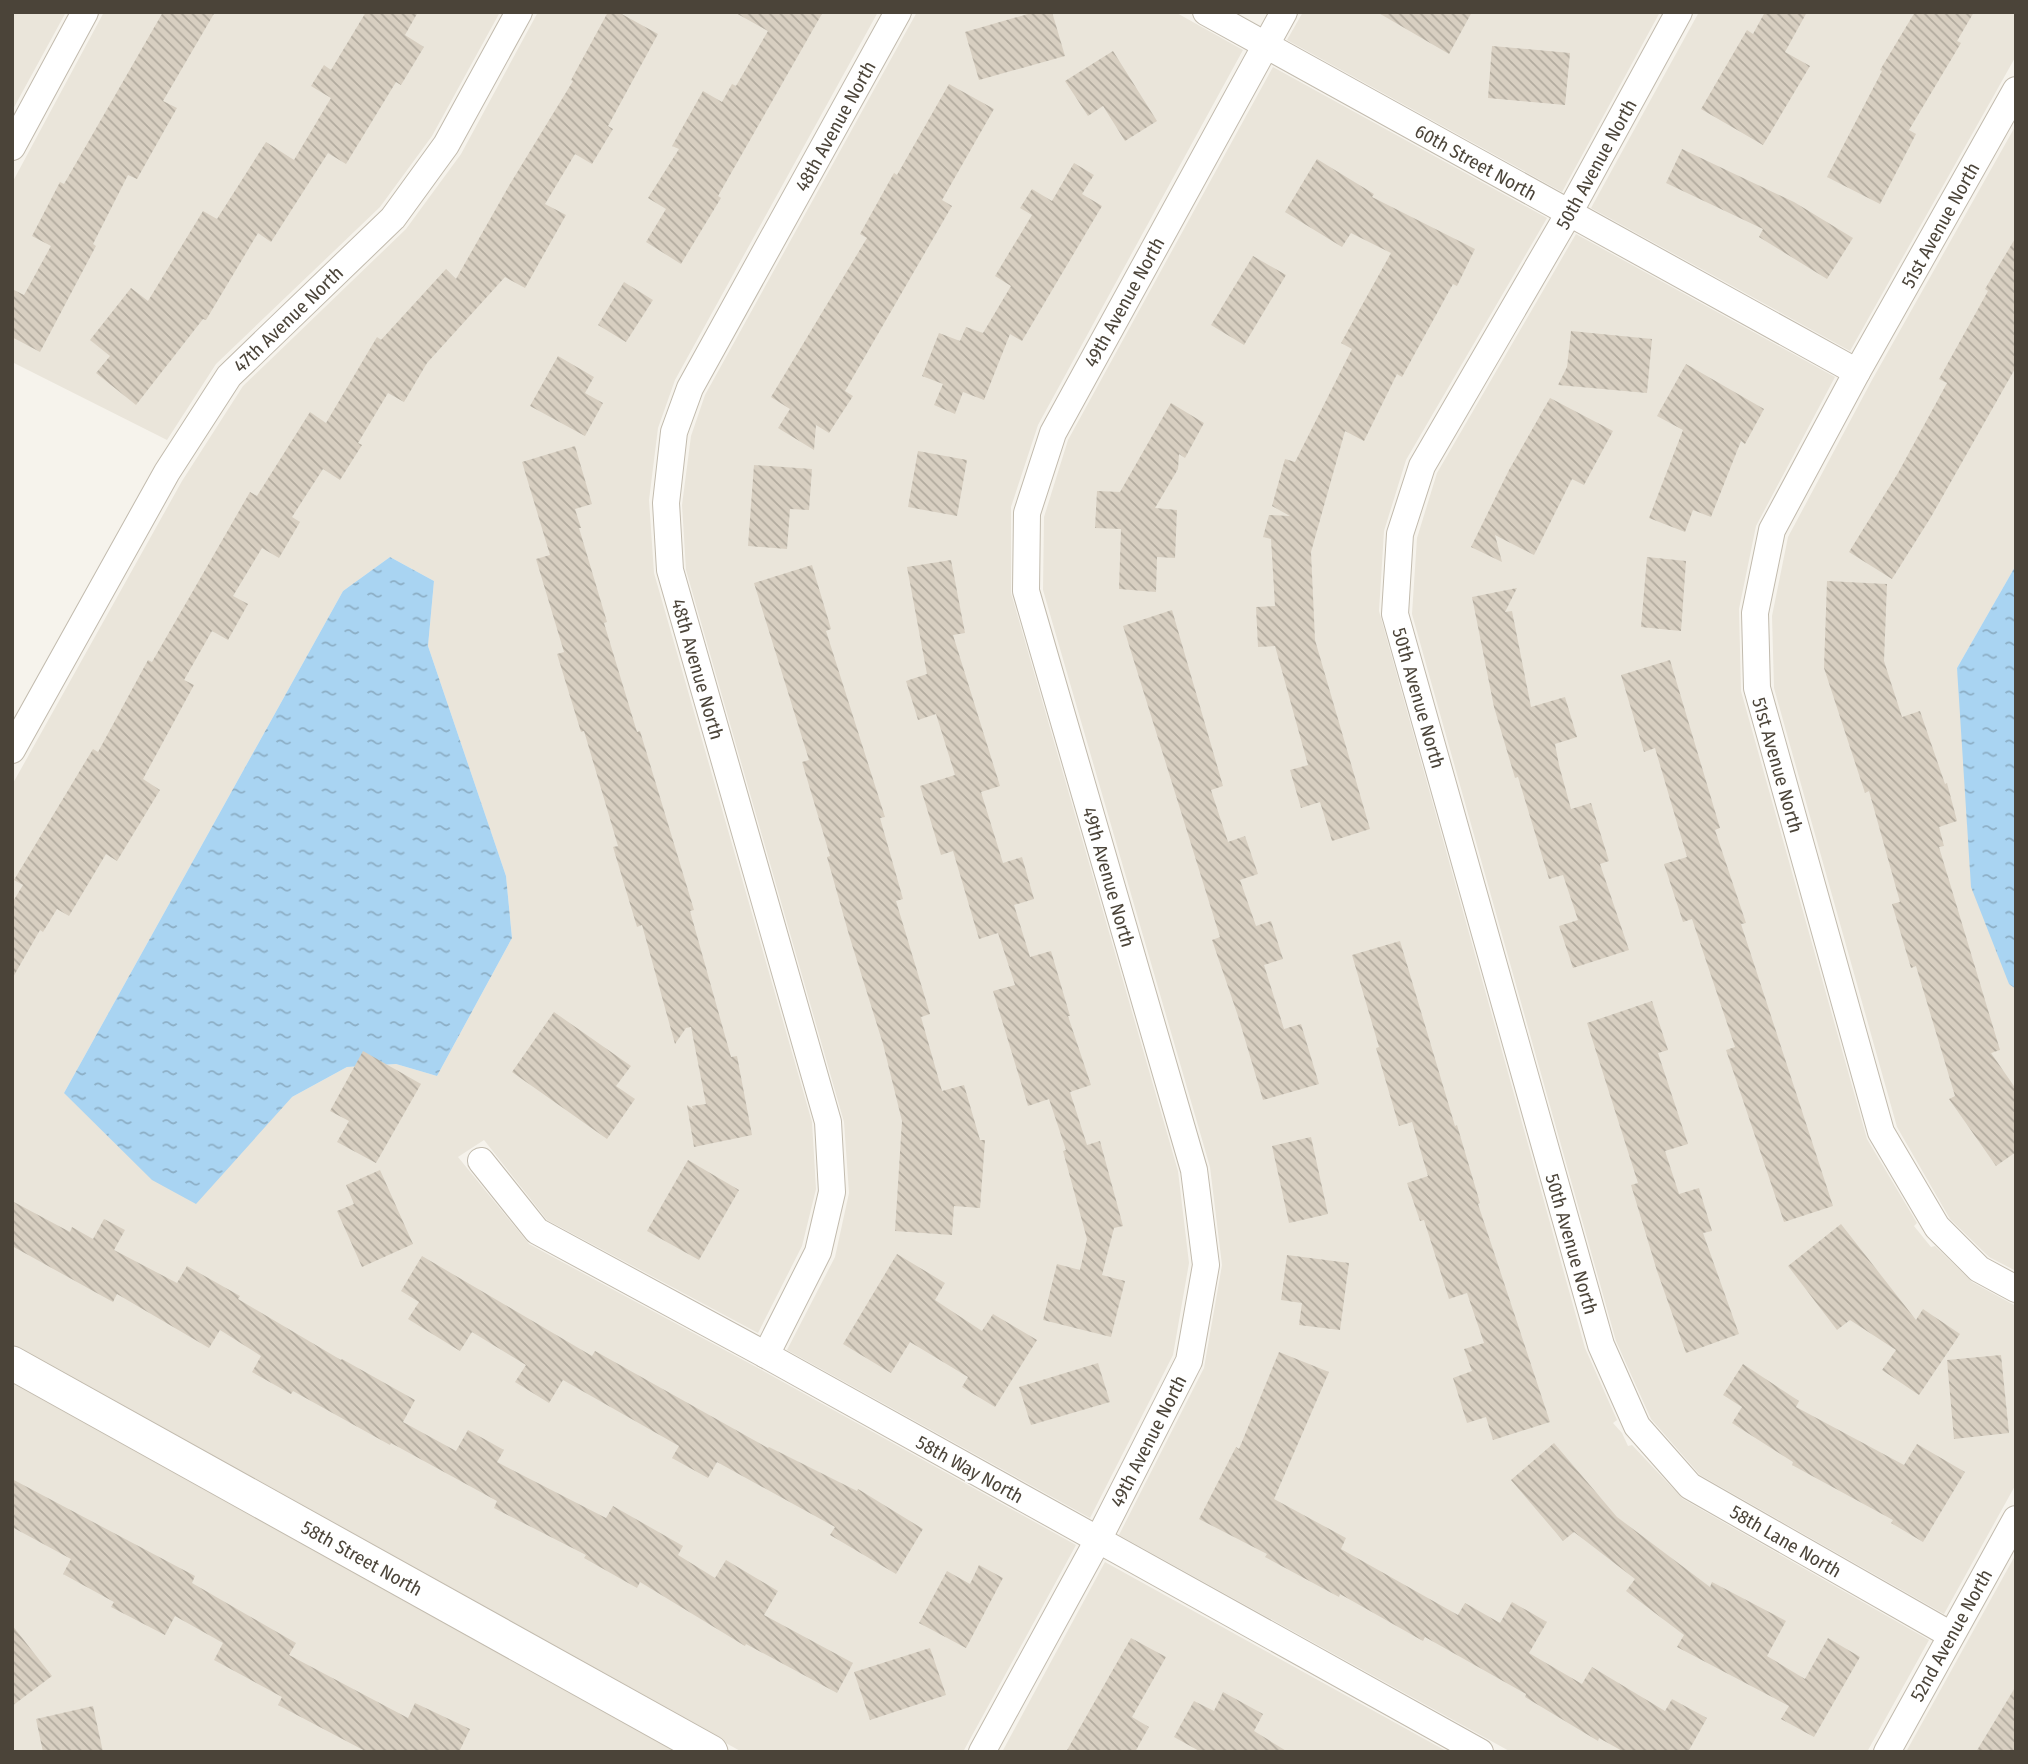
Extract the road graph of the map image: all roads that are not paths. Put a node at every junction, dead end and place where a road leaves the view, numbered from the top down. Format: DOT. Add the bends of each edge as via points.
graph roads {
  1 [pos="85,12"];
  2 [pos="519,12"];
  3 [pos="898,12"];
  4 [pos="1206,12"];
  5 [pos="1284,12"];
  6 [pos="1679,12"];
  7 [pos="1265,45"];
  8 [pos="2016,90"];
  9 [pos="12,147"];
  10 [pos="1569,213"];
  11 [pos="1857,372"];
  12 [pos="12,750"];
  13 [pos="481,1161"];
  14 [pos="2016,1289"];
  15 [pos="766,1355"];
  16 [pos="12,1363"];
  17 [pos="1637,1426"];
  18 [pos="2016,1519"];
  19 [pos="1098,1540"];
  20 [pos="1951,1635"];
  21 [pos="711,1752"];
  22 [pos="982,1752"];
  23 [pos="1479,1752"];
  24 [pos="1887,1752"];
  1 -- 9 [label="street"];
  2 -- 12 [label="street, 47th Avenue North" via="446,145 393,218 229,376 167,472"];
  3 -- 15 [label="street, 48th Avenue North" via="690,388 674,432 666,503 670,570 828,1122 832,1192 818,1252"];
  4 -- 7 [label="street, 60th Street North"];
  5 -- 7 [label="street, 49th Avenue North"];
  6 -- 10 [label="street, 50th Avenue North"];
  7 -- 10 [label="street, 60th Street North"];
  7 -- 19 [label="street, 49th Avenue North" via="1052,433 1027,513 1026,591 1194,1170 1206,1265 1189,1361"];
  8 -- 11 [label="street, 51st Avenue North"];
  10 -- 11 [label="street, 60th Street North"];
  10 -- 17 [label="street, 50th Avenue North" via="1422,466 1400,534 1395,614 1601,1345"];
  11 -- 14 [label="street, 51st Avenue North" via="1772,530 1755,613 1757,688 1881,1132 1937,1227 1979,1269"];
  13 -- 15 [label="street, 58th Way North" via="537,1231"];
  15 -- 19 [label="street, 58th Way North"];
  16 -- 21 [label="street, 58th Street North"];
  17 -- 20 [label="street, 58th Lane North" via="1690,1486"];
  18 -- 20 [label="street, 52nd Avenue North"];
  19 -- 22 [label="street, 49th Avenue North"];
  19 -- 23 [label="street, 58th Way North"];
  20 -- 24 [label="street, 52nd Avenue North"];
}
